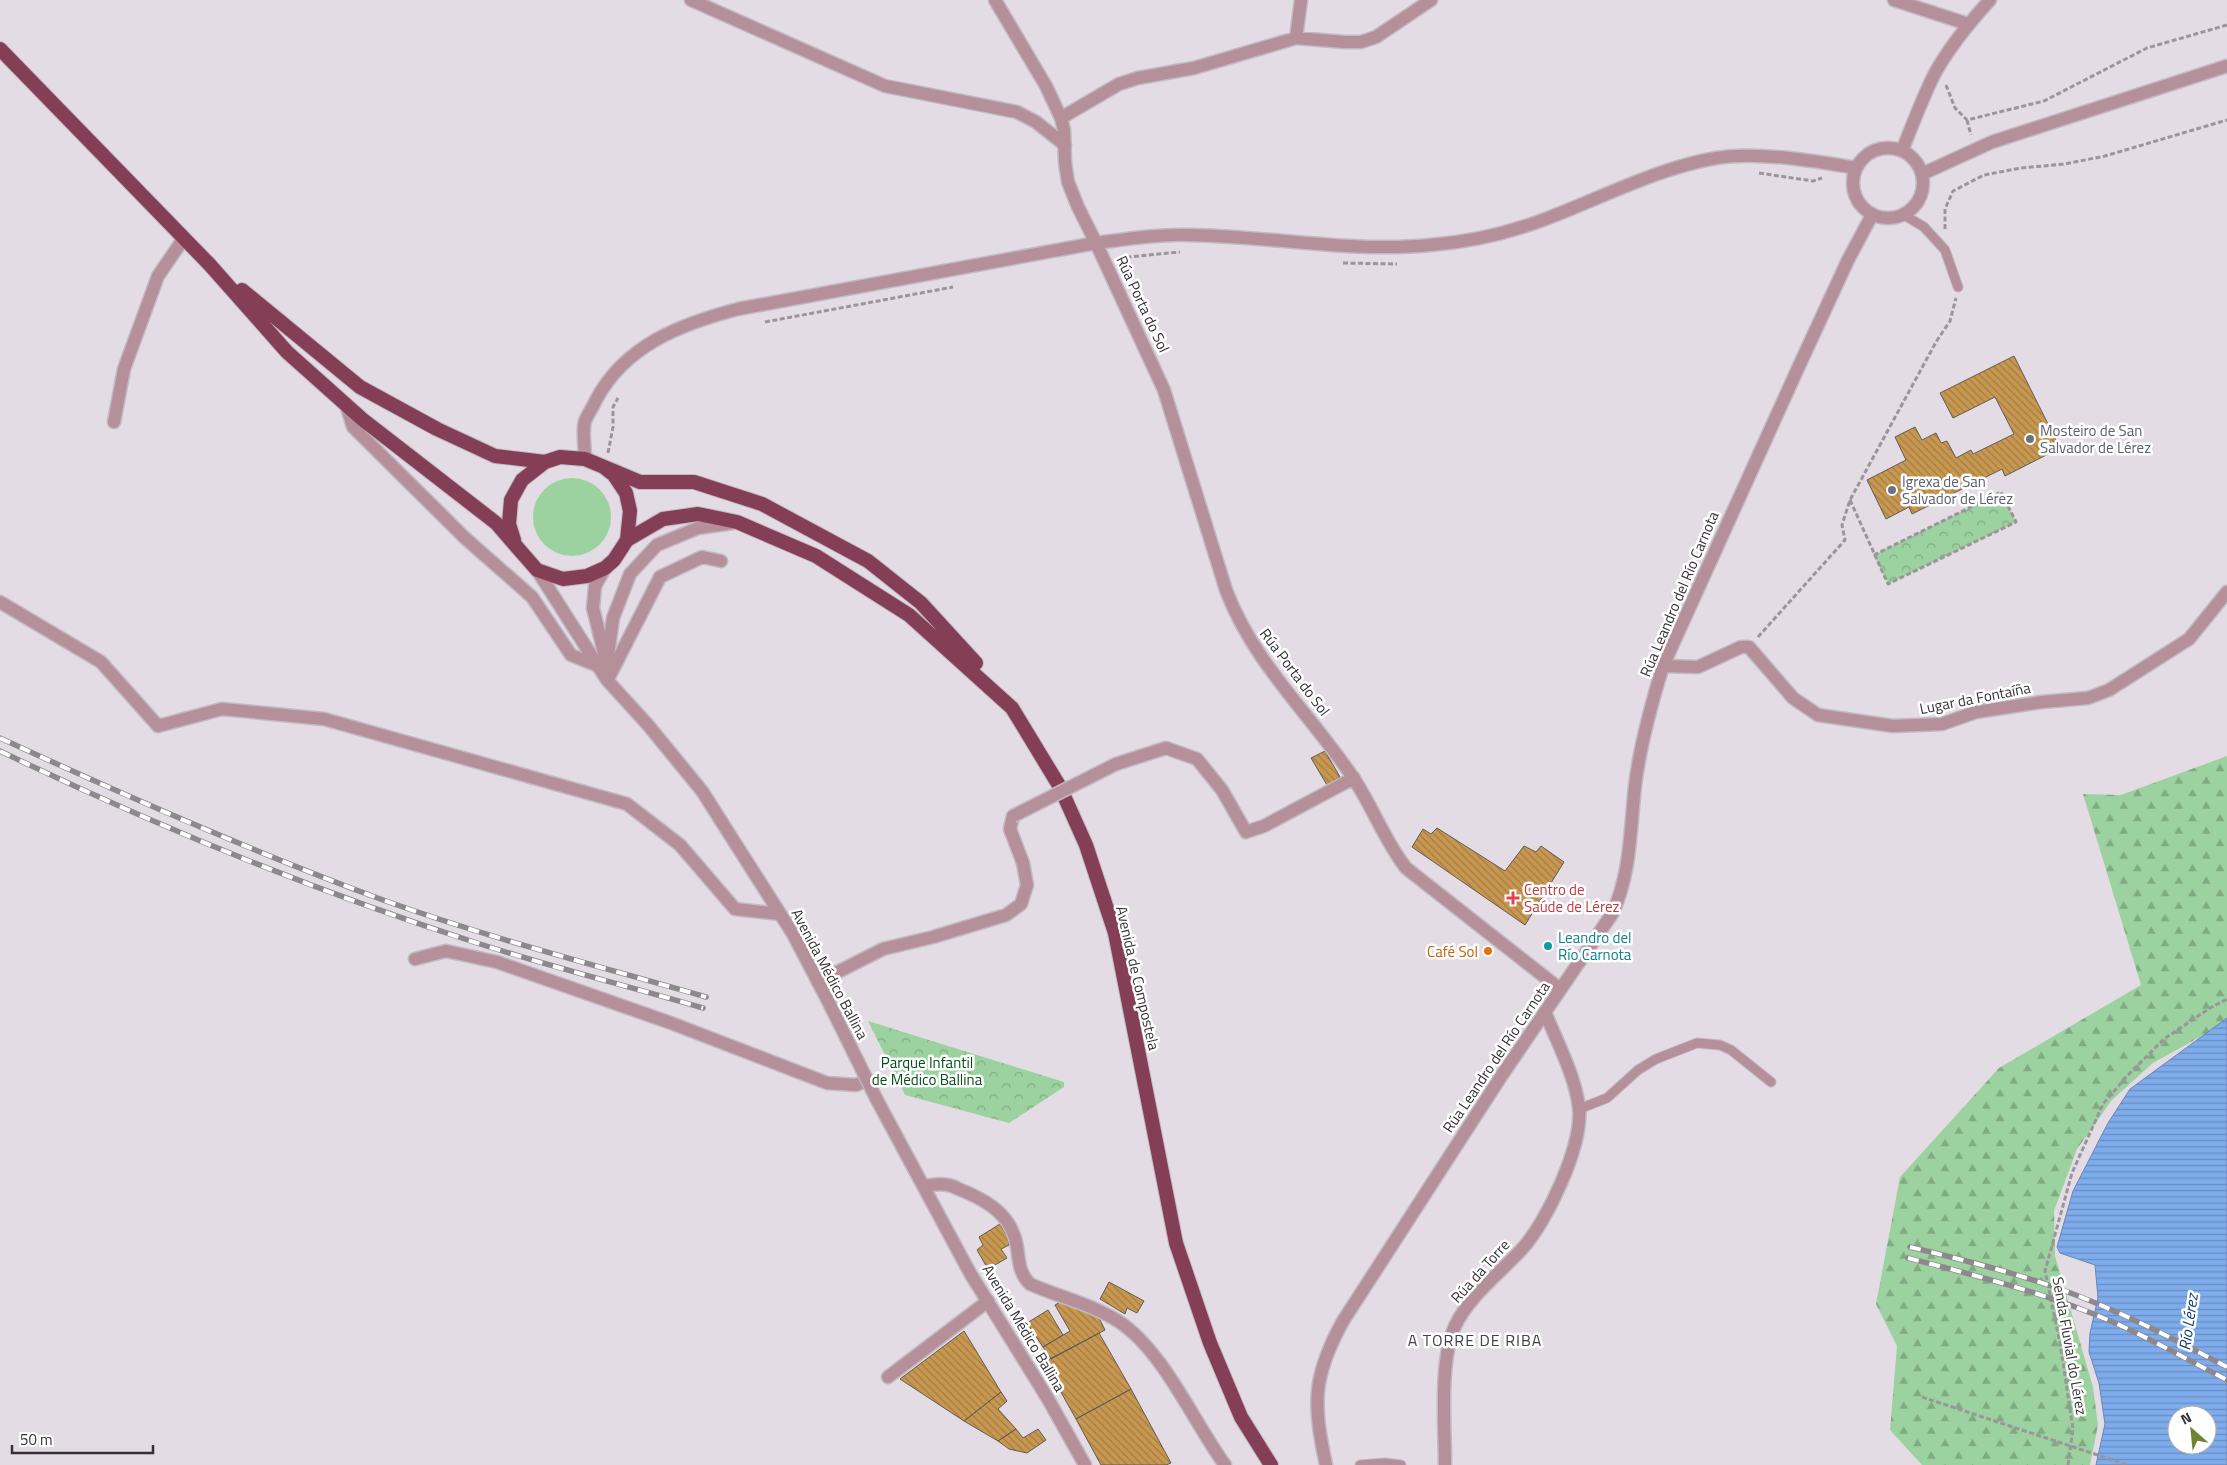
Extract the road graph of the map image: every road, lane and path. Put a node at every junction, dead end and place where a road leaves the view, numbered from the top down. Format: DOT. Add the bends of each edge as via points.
graph roads {
  1 [pos="691,0"];
  2 [pos="995,0"];
  3 [pos="1301,0"];
  4 [pos="1431,0"];
  5 [pos="1894,0"];
  6 [pos="1990,0"];
  7 [pos="1968,24"];
  8 [pos="2227,25"];
  9 [pos="1296,38"];
  10 [pos="0,48"];
  11 [pos="2227,66"];
  12 [pos="1934,76"];
  13 [pos="1062,118"];
  14 [pos="1967,120"];
  15 [pos="2227,120"];
  16 [pos="1971,135"];
  17 [pos="1065,145"];
  18 [pos="1902,151"];
  19 [pos="1856,168"];
  20 [pos="1757,173"];
  21 [pos="1922,174"];
  22 [pos="1830,176"];
  23 [pos="1872,215"];
  24 [pos="1904,215"];
  25 [pos="184,238"];
  26 [pos="1096,243"];
  27 [pos="1945,250"];
  28 [pos="1184,252"];
  29 [pos="1104,260"];
  30 [pos="1339,263"];
  31 [pos="210,264"];
  32 [pos="1402,264"];
  33 [pos="961,286"];
  34 [pos="1958,287"];
  35 [pos="759,323"];
  36 [pos="622,391"];
  37 [pos="346,404"];
  38 [pos="114,422"];
  39 [pos="585,459"];
  40 [pos="545,462"];
  41 [pos="605,468"];
  42 [pos="1850,500"];
  43 [pos="737,522"];
  44 [pos="627,540"];
  45 [pos="516,548"];
  46 [pos="1874,555"];
  47 [pos="721,560"];
  48 [pos="605,568"];
  49 [pos="537,570"];
  50 [pos="2227,592"];
  51 [pos="0,602"];
  52 [pos="1749,647"];
  53 [pos="1663,666"];
  54 [pos="604,668"];
  55 [pos="623,698"];
  56 [pos="1012,708"];
  57 [pos="1354,778"];
  58 [pos="780,914"];
  59 [pos="415,959"];
  60 [pos="818,982"];
  61 [pos="1560,989"];
  62 [pos="2227,999"];
  63 [pos="1546,1012"];
  64 [pos="868,1080"];
  65 [pos="1771,1082"];
  66 [pos="1579,1109"];
  67 [pos="925,1186"];
  68 [pos="988,1301"];
  69 [pos="888,1377"];
  70 [pos="1922,1397"];
  71 [pos="1085,1465"];
  72 [pos="1225,1465"];
  73 [pos="1271,1465"];
  74 [pos="1326,1465"];
  75 [pos="1360,1465"];
  76 [pos="1402,1465"];
  77 [pos="1445,1465"];
  78 [pos="2068,1465"];
  79 [pos="2128,1465"];
  1 -- 17 [label="street" via="885,86 1017,112 1036,122"];
  2 -- 13 [label="street"];
  3 -- 9 [label="street"];
  4 -- 9 [label="street" via="1376,37 1360,42"];
  5 -- 7 [label="street"];
  6 -- 7 [label="street"];
  7 -- 12 [label="street"];
  8 -- 14 [label="path" via="2147,48 2044,101"];
  9 -- 13 [label="street" via="1194,68 1119,84"];
  10 -- 25 [label="highway"];
  11 -- 21 [label="street" via="1992,142"];
  12 -- 14 [label="path" via="1947,86 1955,108"];
  12 -- 18 [label="street"];
  13 -- 17 [label="street, Rúa Porta do Sol"];
  14 -- 16 [label="path"];
  15 -- 27 [label="path" via="2104,156 1984,176 1953,191 1945,210"];
  17 -- 26 [label="street, Rúa Porta do Sol" via="1068,182"];
  18 -- 19 [label="street" via="1891,148 1870,153"];
  18 -- 21 [label="street" via="1914,160"];
  19 -- 23 [label="street" via="1853,190 1857,200"];
  19 -- 26 [label="street" via="1754,156 1719,157 1680,165 1545,219 1488,236 1431,245 1379,247 1187,235"];
  20 -- 22 [label="path" via="1813,181"];
  21 -- 24 [label="street" via="1920,198"];
  23 -- 24 [label="street" via="1883,218"];
  23 -- 53 [label="street, Rúa Leandro del Río Carnota" via="1798,366"];
  24 -- 27 [label="lane" via="1924,227"];
  25 -- 31 [label="highway"];
  25 -- 38 [label="street" via="158,276 124,369"];
  26 -- 29 [label="street, Rúa Porta do Sol"];
  26 -- 39 [label="street" via="738,309 681,326 654,339 628,359 604,384 585,421"];
  27 -- 34 [label="lane"];
  28 -- 29 [label="path"];
  29 -- 57 [label="street, Rúa Porta do Sol" via="1164,390 1234,613 1262,660"];
  30 -- 32 [label="path"];
  31 -- 37 [label="highway" via="287,352"];
  31 -- 40 [label="highway" via="360,387 495,456"];
  33 -- 35 [label="path"];
  34 -- 42 [label="path" via="1950,321"];
  36 -- 41 [label="path" via="613,407 613,427"];
  37 -- 45 [label="highway" via="496,524"];
  37 -- 54 [label="street" via="353,427 465,538 532,597 570,654"];
  39 -- 40 [label="highway" via="560,457"];
  39 -- 41 [label="highway"];
  40 -- 45 [label="highway" via="522,480 511,500 509,524"];
  41 -- 44 [label="highway" via="626,493 630,511"];
  41 -- 56 [label="highway" via="640,482 694,482 762,504 868,561 921,603"];
  42 -- 46 [label="path"];
  42 -- 52 [label="path" via="1842,525 1845,540"];
  43 -- 44 [label="highway, Avenida de Compostela" via="698,514 663,518"];
  43 -- 54 [label="street" via="698,528 657,545 636,567 630,574 613,618"];
  43 -- 56 [label="highway, Avenida de Compostela" via="816,556 909,615"];
  44 -- 48 [label="highway"];
  45 -- 49 [label="highway"];
  46 -- 46 [label="path" via="1888,584 2016,522 2002,492"];
  47 -- 54 [label="street" via="702,557 660,577"];
  48 -- 49 [label="highway" via="587,576 563,579"];
  48 -- 54 [label="street, Avenida Médico Ballina" via="595,586 593,608"];
  49 -- 54 [label="street, Avenida Médico Ballina"];
  50 -- 52 [label="street, Lugar da Fontaíña" via="2189,639 2109,690 2088,698 1976,712 1942,724 1893,726 1818,715 1793,698"];
  51 -- 58 [label="street" via="101,662 158,726 222,709 324,719 627,804 680,845 735,910"];
  52 -- 53 [label="street" via="1740,647 1698,667"];
  53 -- 61 [label="street, Rúa Leandro del Río Carnota" via="1638,765 1628,857 1620,897 1602,932"];
  54 -- 55 [label="street, Avenida Médico Ballina"];
  54 -- 55 [label="street, Avenida Médico Ballina" via="606,680"];
  55 -- 58 [label="street, Avenida Médico Ballina" via="702,791"];
  56 -- 73 [label="highway, Avenida de Compostela" via="1060,787 1086,845 1114,933 1176,1243 1210,1343 1241,1417"];
  57 -- 60 [label="street, bridge" via="1264,826 1246,832 1222,790 1197,759 1166,748 1116,764 1013,816 1010,829 1023,863 1027,885 1021,904 1006,915 933,938 883,949"];
  57 -- 61 [label="street, Rúa Porta do Sol" via="1406,868"];
  58 -- 60 [label="street, Avenida Médico Ballina"];
  59 -- 64 [label="street" via="446,951 497,962 671,1023 827,1083 856,1085"];
  60 -- 64 [label="street, Avenida Médico Ballina, bridge"];
  61 -- 63 [label="street, Rúa Leandro del Río Carnota"];
  62 -- 78 [label="path, Senda Fluvial do Lérez" via="2164,1039 2128,1075 2103,1104 2072,1173 2045,1272 2073,1429"];
  63 -- 66 [label="street, Rúa da Torre"];
  63 -- 74 [label="street, Rúa Leandro del Río Carnota" via="1335,1334 1319,1379 1316,1413"];
  64 -- 67 [label="street, Avenida Médico Ballina, bridge"];
  65 -- 66 [label="lane" via="1731,1050 1697,1042 1656,1059 1623,1082 1607,1098"];
  66 -- 77 [label="street, Rúa da Torre" via="1575,1142 1546,1214 1524,1247 1462,1314 1450,1340"];
  67 -- 68 [label="street, Avenida Médico Ballina"];
  67 -- 72 [label="street" via="948,1184 999,1211 1015,1239 1022,1276 1030,1284 1101,1312 1120,1322 1138,1338 1162,1366"];
  68 -- 69 [label="street"];
  68 -- 71 [label="street, Avenida Médico Ballina"];
  70 -- 79 [label="path, bridge"];
  75 -- 76 [label="lane" via="1385,1462"];
}
